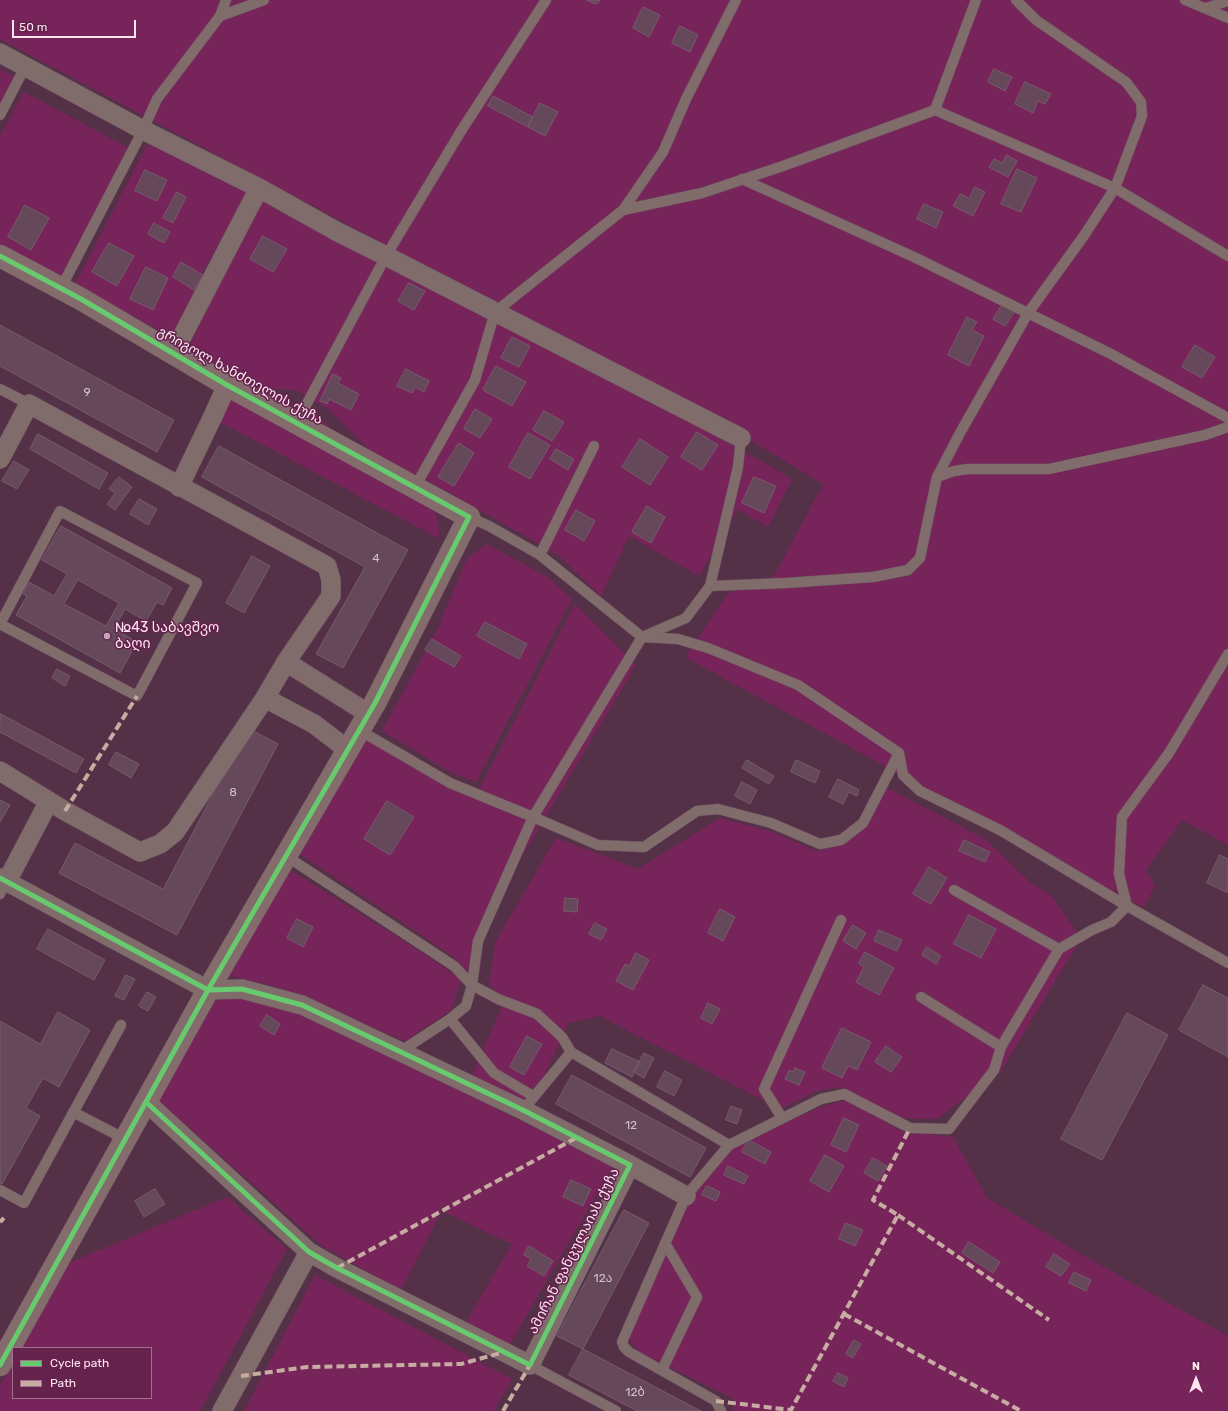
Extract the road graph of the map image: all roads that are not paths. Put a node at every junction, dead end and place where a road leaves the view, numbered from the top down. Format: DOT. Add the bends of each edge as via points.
graph roads {
  1 [pos="226,0"];
  2 [pos="264,0"];
  3 [pos="546,0"];
  4 [pos="736,0"];
  5 [pos="976,0"];
  6 [pos="1016,0"];
  7 [pos="1185,0"];
  8 [pos="1228,1"];
  9 [pos="1206,8"];
  10 [pos="220,16"];
  11 [pos="1228,18"];
  12 [pos="0,54"];
  13 [pos="26,67"];
  14 [pos="935,110"];
  15 [pos="0,114"];
  16 [pos="143,130"];
  17 [pos="742,179"];
  18 [pos="259,188"];
  19 [pos="1115,188"];
  20 [pos="623,210"];
  21 [pos="0,256"];
  22 [pos="386,256"];
  23 [pos="1228,256"];
  24 [pos="61,288"];
  25 [pos="495,312"];
  26 [pos="1028,313"];
  27 [pos="173,354"];
  28 [pos="227,385"];
  29 [pos="0,389"];
  30 [pos="29,404"];
  31 [pos="1228,418"];
  32 [pos="296,422"];
  33 [pos="1228,427"];
  34 [pos="741,438"];
  35 [pos="594,446"];
  36 [pos="0,459"];
  37 [pos="937,477"];
  38 [pos="179,487"];
  39 [pos="415,487"];
  40 [pos="469,517"];
  41 [pos="540,555"];
  42 [pos="710,586"];
  43 [pos="0,624"];
  44 [pos="642,637"];
  45 [pos="1228,654"];
  46 [pos="286,662"];
  47 [pos="265,698"];
  48 [pos="364,722"];
  49 [pos="348,750"];
  50 [pos="899,753"];
  51 [pos="0,771"];
  52 [pos="49,800"];
  53 [pos="533,816"];
  54 [pos="286,856"];
  55 [pos="2,884"];
  56 [pos="954,890"];
  57 [pos="1126,906"];
  58 [pos="841,920"];
  59 [pos="1058,949"];
  60 [pos="1228,963"];
  61 [pos="472,985"];
  62 [pos="208,990"];
  63 [pos="921,997"];
  64 [pos="450,1019"];
  65 [pos="121,1025"];
  66 [pos="1001,1047"];
  67 [pos="401,1051"];
  68 [pos="571,1052"];
  69 [pos="146,1102"];
  70 [pos="528,1103"];
  71 [pos="73,1112"];
  72 [pos="782,1118"];
  73 [pos="125,1139"];
  74 [pos="729,1146"];
  75 [pos="630,1165"];
  76 [pos="0,1190"];
  77 [pos="686,1196"];
  78 [pos="666,1243"];
  79 [pos="309,1252"];
  80 [pos="0,1365"];
  81 [pos="530,1365"];
  82 [pos="662,1370"];
  83 [pos="222,1411"];
  84 [pos="616,1411"];
  85 [pos="721,1411"];
  1 -- 10 [label="lane"];
  2 -- 10 [label="lane"];
  3 -- 22 [label="lane" via="461,131"];
  4 -- 20 [label="lane" via="663,152"];
  5 -- 14 [label="lane"];
  6 -- 19 [label="lane" via="1036,20 1126,82 1141,102 1142,116"];
  7 -- 9 [label="lane"];
  8 -- 9 [label="lane"];
  9 -- 11 [label="lane"];
  10 -- 16 [label="lane" via="157,99"];
  12 -- 13 [label="street"];
  13 -- 15 [label="lane"];
  13 -- 16 [label="street"];
  14 -- 17 [label="lane"];
  14 -- 19 [label="lane"];
  16 -- 18 [label="street"];
  16 -- 24 [label="lane"];
  17 -- 20 [label="lane" via="702,193"];
  17 -- 26 [label="lane" via="914,257"];
  18 -- 22 [label="street"];
  18 -- 27 [label="street"];
  19 -- 23 [label="lane"];
  19 -- 26 [label="lane"];
  20 -- 25 [label="lane"];
  21 -- 24 [label="street, გრიგოლ ხანძთელის ქუჩა"];
  22 -- 25 [label="street"];
  22 -- 32 [label="lane"];
  24 -- 27 [label="street, გრიგოლ ხანძთელის ქუჩა"];
  25 -- 34 [label="street"];
  25 -- 39 [label="lane" via="475,380"];
  26 -- 31 [label="lane" via="1111,354"];
  26 -- 37 [label="lane"];
  27 -- 28 [label="street, გრიგოლ ხანძთელის ქუჩა"];
  28 -- 32 [label="street, გრიგოლ ხანძთელის ქუჩა"];
  28 -- 38 [label="street"];
  29 -- 30 [label="lane"];
  30 -- 36 [label="street"];
  30 -- 38 [label="street"];
  32 -- 39 [label="street, გრიგოლ ხანძთელის ქუჩა"];
  33 -- 37 [label="lane" via="1205,435 1049,469 968,469"];
  34 -- 42 [label="lane" via="738,467"];
  35 -- 41 [label="lane"];
  37 -- 42 [label="lane" via="920,558 908,570 873,577"];
  38 -- 46 [label="street" via="327,566 331,580 331,596"];
  39 -- 40 [label="street, გრიგოლ ხანძთელის ქუჩა"];
  40 -- 41 [label="lane, გრიგოლ ხანძთელის ქუჩა"];
  40 -- 48 [label="street"];
  41 -- 44 [label="lane, გრიგოლ ხანძთელის ქუჩა"];
  42 -- 44 [label="lane" via="686,618"];
  43 -- 43 [label="lane" via="137,696 197,583 60,511"];
  44 -- 50 [label="lane" via="678,639 708,648 798,685"];
  44 -- 53 [label="lane"];
  45 -- 57 [label="lane" via="1169,753 1122,816 1120,874"];
  46 -- 47 [label="street"];
  46 -- 48 [label="street"];
  47 -- 49 [label="street" via="314,724"];
  47 -- 52 [label="street" via="175,832 160,844 140,852"];
  48 -- 49 [label="street"];
  48 -- 53 [label="lane" via="450,783"];
  49 -- 54 [label="street"];
  50 -- 53 [label="lane" via="863,823 841,840 820,844 771,823 718,808 697,811 644,848 598,845"];
  50 -- 57 [label="lane" via="903,775 920,791 1000,830"];
  51 -- 52 [label="street"];
  52 -- 55 [label="street"];
  53 -- 61 [label="lane" via="478,941"];
  54 -- 61 [label="lane" via="454,966"];
  54 -- 62 [label="street"];
  55 -- 62 [label="street"];
  56 -- 59 [label="lane"];
  57 -- 59 [label="lane" via="1111,922"];
  57 -- 60 [label="lane"];
  58 -- 72 [label="lane" via="764,1089"];
  59 -- 66 [label="lane"];
  61 -- 64 [label="lane" via="466,1006"];
  61 -- 68 [label="lane" via="498,999 537,1014 562,1038"];
  62 -- 67 [label="street, ამირან ფანცულაიას ქუჩა" via="242,989 302,1005"];
  62 -- 69 [label="street"];
  63 -- 66 [label="lane"];
  64 -- 67 [label="lane"];
  64 -- 70 [label="lane" via="494,1073"];
  65 -- 71 [label="lane"];
  66 -- 72 [label="lane" via="994,1070 949,1129 910,1128 844,1094 821,1098"];
  67 -- 70 [label="street, ამირან ფანცულაიას ქუჩა"];
  68 -- 70 [label="lane"];
  68 -- 74 [label="lane"];
  69 -- 73 [label="street"];
  69 -- 79 [label="street"];
  70 -- 75 [label="street, ამირან ფანცულაიას ქუჩა"];
  71 -- 73 [label="lane"];
  71 -- 76 [label="lane" via="24,1203"];
  72 -- 74 [label="lane"];
  73 -- 80 [label="street"];
  74 -- 77 [label="lane"];
  75 -- 77 [label="street"];
  75 -- 81 [label="street, ამირან ფანცულაიას ქუჩა"];
  77 -- 78 [label="lane"];
  78 -- 82 [label="lane" via="697,1297"];
  78 -- 82 [label="lane" via="622,1342 629,1352"];
  79 -- 81 [label="street"];
  79 -- 83 [label="street"];
  81 -- 84 [label="lane"];
  82 -- 85 [label="lane" via="716,1401"];
}
